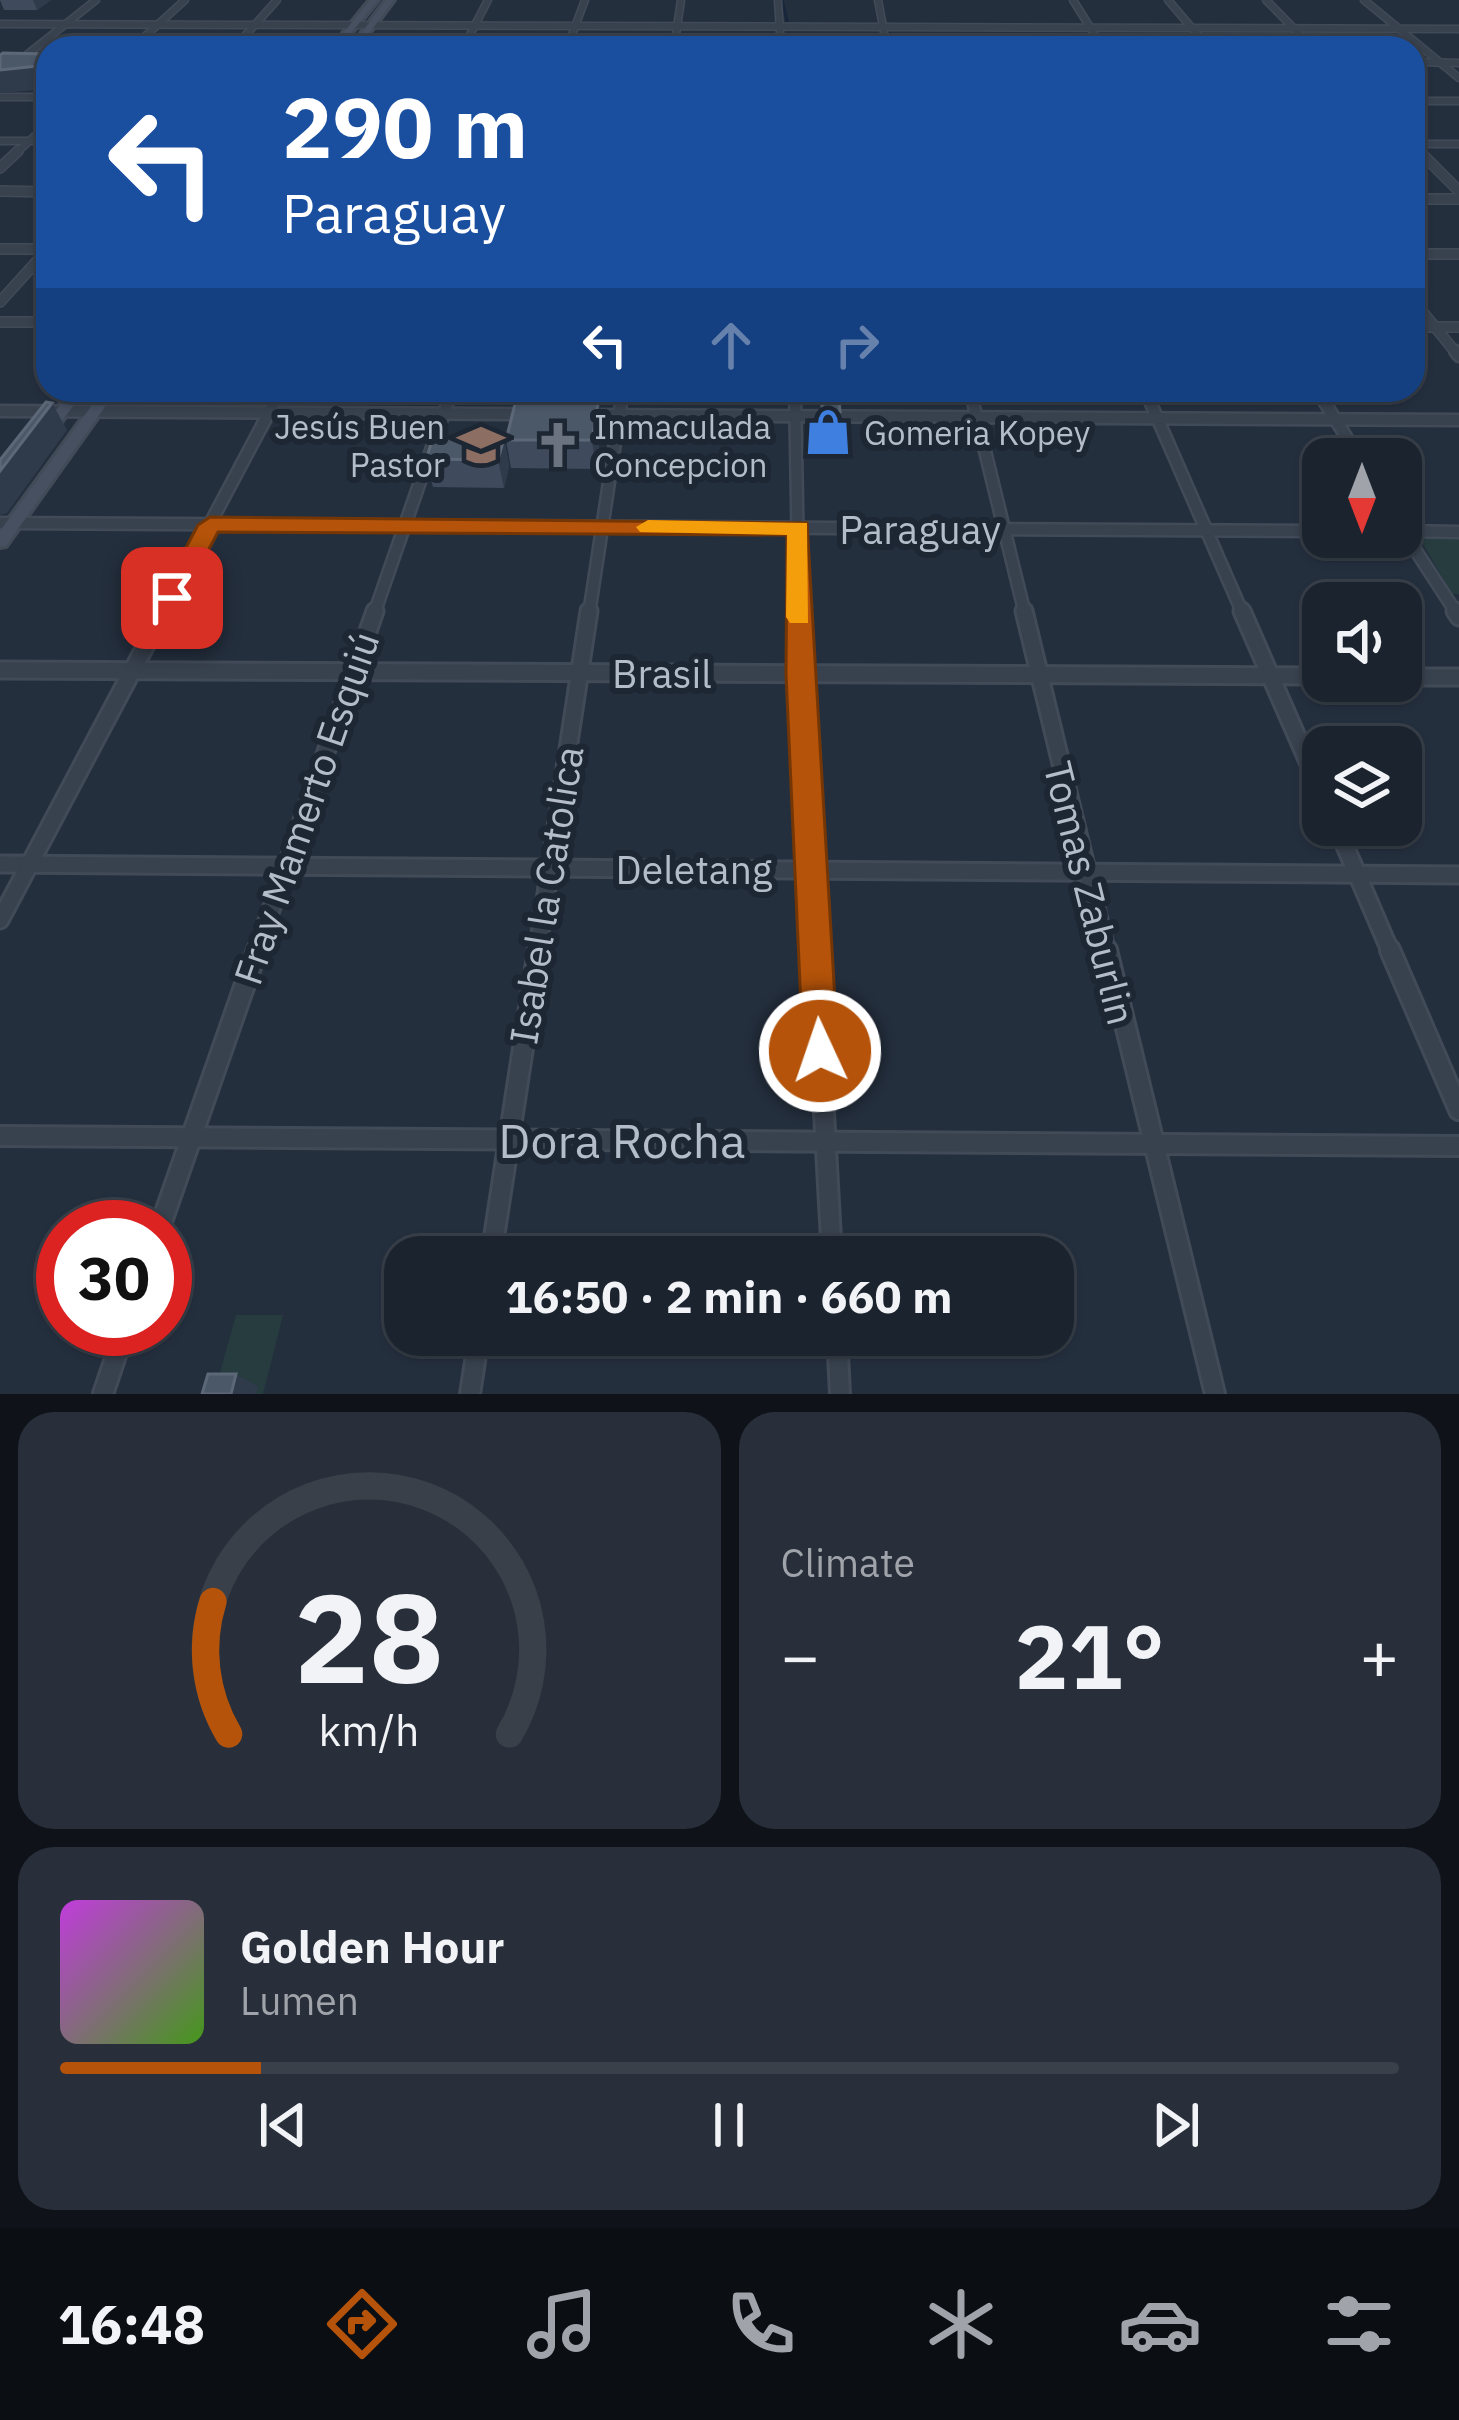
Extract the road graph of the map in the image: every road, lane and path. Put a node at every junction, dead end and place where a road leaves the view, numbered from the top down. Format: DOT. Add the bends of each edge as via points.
graph roads {
  1 [pos="96,0"];
  2 [pos="185,0"];
  3 [pos="277,0"];
  4 [pos="374,0"];
  5 [pos="390,0"];
  6 [pos="488,0"];
  7 [pos="584,0"];
  8 [pos="682,0"];
  9 [pos="778,0"];
  10 [pos="878,0"];
  11 [pos="1073,0"];
  12 [pos="1168,0"];
  13 [pos="1266,0"];
  14 [pos="1364,0"];
  15 [pos="0,24"];
  16 [pos="66,24"];
  17 [pos="158,25"];
  18 [pos="255,25"];
  19 [pos="353,26"];
  20 [pos="371,26"];
  21 [pos="475,26"];
  22 [pos="574,27"];
  23 [pos="677,27"];
  24 [pos="780,28"];
  25 [pos="882,28"];
  26 [pos="1091,28"];
  27 [pos="1193,29"];
  28 [pos="1295,29"];
  29 [pos="1400,29"];
  30 [pos="1459,29"];
  31 [pos="51,36"];
  32 [pos="146,36"];
  33 [pos="245,36"];
  34 [pos="345,36"];
  35 [pos="363,36"];
  36 [pos="470,36"];
  37 [pos="571,36"];
  38 [pos="676,36"];
  39 [pos="780,36"];
  40 [pos="884,36"];
  41 [pos="1096,36"];
  42 [pos="1199,36"];
  43 [pos="1302,36"];
  44 [pos="1408,36"];
  45 [pos="36,48"];
  46 [pos="1425,50"];
  47 [pos="0,56"];
  48 [pos="26,56"];
  49 [pos="36,56"];
  50 [pos="1425,62"];
  51 [pos="1440,62"];
  52 [pos="1459,63"];
  53 [pos="0,76"];
  54 [pos="1459,78"];
  55 [pos="0,97"];
  56 [pos="36,98"];
  57 [pos="1425,101"];
  58 [pos="1459,101"];
  59 [pos="36,135"];
  60 [pos="0,141"];
  61 [pos="29,141"];
  62 [pos="36,141"];
  63 [pos="1459,144"];
  64 [pos="1425,145"];
  65 [pos="1425,158"];
  66 [pos="0,168"];
  67 [pos="0,191"];
  68 [pos="36,192"];
  69 [pos="1459,195"];
  70 [pos="1425,198"];
  71 [pos="0,249"];
  72 [pos="36,249"];
  73 [pos="1425,254"];
  74 [pos="1459,254"];
  75 [pos="36,262"];
  76 [pos="0,302"];
  77 [pos="1425,314"];
  78 [pos="0,322"];
  79 [pos="36,322"];
  80 [pos="1425,327"];
  81 [pos="1436,327"];
  82 [pos="1459,327"];
  83 [pos="1459,356"];
  84 [pos="69,402"];
  85 [pos="102,402"];
  86 [pos="274,402"];
  87 [pos="448,402"];
  88 [pos="622,402"];
  89 [pos="795,402"];
  90 [pos="973,402"];
  91 [pos="1150,402"];
  92 [pos="1324,402"];
  93 [pos="0,411"];
  94 [pos="62,412"];
  95 [pos="95,412"];
  96 [pos="268,413"];
  97 [pos="443,414"];
  98 [pos="554,415"];
  99 [pos="575,415"];
  100 [pos="620,415"];
  101 [pos="795,416"];
  102 [pos="976,417"];
  103 [pos="1157,418"];
  104 [pos="1335,419"];
  105 [pos="1459,420"];
  106 [pos="1347,438"];
  107 [pos="37,445"];
  108 [pos="7,524"];
  109 [pos="210,525"];
  110 [pos="404,526"];
  111 [pos="602,527"];
  112 [pos="798,528"];
  113 [pos="1002,529"];
  114 [pos="1206,530"];
  115 [pos="1302,531"];
  116 [pos="1422,531"];
  117 [pos="1459,532"];
  118 [pos="0,542"];
  119 [pos="1420,558"];
  120 [pos="1459,617"];
  121 [pos="0,670"];
  122 [pos="133,670"];
  123 [pos="354,671"];
  124 [pos="580,673"];
  125 [pos="800,674"];
  126 [pos="1036,675"];
  127 [pos="1269,676"];
  128 [pos="1302,676"];
  129 [pos="1422,677"];
  130 [pos="1459,677"];
  131 [pos="1302,749"];
  132 [pos="1345,846"];
  133 [pos="0,864"];
  134 [pos="30,865"];
  135 [pos="286,866"];
  136 [pos="550,868"];
  137 [pos="810,870"];
  138 [pos="1084,872"];
  139 [pos="1358,874"];
  140 [pos="1459,875"];
  141 [pos="0,920"];
  142 [pos="1459,1110"];
  143 [pos="0,1136"];
  144 [pos="190,1137"];
  145 [pos="508,1140"];
  146 [pos="826,1142"];
  147 [pos="1154,1144"];
  148 [pos="1459,1146"];
  149 [pos="169,1200"];
  150 [pos="494,1236"];
  151 [pos="831,1236"];
  152 [pos="116,1356"];
  153 [pos="476,1356"];
  154 [pos="838,1356"];
  155 [pos="103,1394"];
  156 [pos="470,1394"];
  157 [pos="840,1394"];
  158 [pos="1215,1394"];
  1 -- 16 [label="street"];
  2 -- 17 [label="street"];
  3 -- 18 [label="street"];
  4 -- 19 [label="street"];
  5 -- 20 [label="street"];
  6 -- 21 [label="street"];
  7 -- 22 [label="street"];
  8 -- 23 [label="street"];
  9 -- 24 [label="street"];
  10 -- 25 [label="street"];
  11 -- 26 [label="street"];
  12 -- 27 [label="street"];
  13 -- 28 [label="street"];
  14 -- 29 [label="street"];
  15 -- 16 [label="street"];
  16 -- 17 [label="street"];
  16 -- 31 [label="street"];
  17 -- 18 [label="street"];
  17 -- 32 [label="street"];
  18 -- 19 [label="street"];
  18 -- 33 [label="street"];
  19 -- 20 [label="street"];
  19 -- 34 [label="street"];
  20 -- 21 [label="street"];
  20 -- 35 [label="street"];
  21 -- 22 [label="street"];
  21 -- 36 [label="street"];
  22 -- 23 [label="street"];
  22 -- 37 [label="street"];
  23 -- 24 [label="street"];
  23 -- 38 [label="street"];
  24 -- 25 [label="street"];
  24 -- 39 [label="street"];
  25 -- 26 [label="street"];
  25 -- 40 [label="street"];
  26 -- 27 [label="street"];
  26 -- 41 [label="street"];
  27 -- 28 [label="street"];
  27 -- 42 [label="street"];
  28 -- 29 [label="street"];
  28 -- 43 [label="street"];
  29 -- 30 [label="street"];
  29 -- 44 [label="street"];
  45 -- 48 [label="street"];
  46 -- 51 [label="street"];
  47 -- 48 [label="street"];
  48 -- 49 [label="street"];
  48 -- 53 [label="street"];
  50 -- 51 [label="street"];
  51 -- 52 [label="street"];
  51 -- 54 [label="street"];
  55 -- 56 [label="street"];
  57 -- 58 [label="street"];
  59 -- 61 [label="street"];
  60 -- 61 [label="street"];
  61 -- 62 [label="street"];
  61 -- 66 [label="street"];
  63 -- 64 [label="street"];
  65 -- 69 [label="street"];
  67 -- 68 [label="street"];
  69 -- 70 [label="street"];
  71 -- 72 [label="street"];
  73 -- 74 [label="street"];
  75 -- 76 [label="street"];
  77 -- 81 [label="street"];
  78 -- 79 [label="street"];
  80 -- 81 [label="street"];
  81 -- 82 [label="street"];
  81 -- 83 [label="street"];
  84 -- 94 [label="street"];
  85 -- 95 [label="street"];
  86 -- 96 [label="street"];
  87 -- 97 [label="street, Fray Mamerto Esquiú"];
  88 -- 100 [label="street, Isabel la Catolica"];
  89 -- 101 [label="street"];
  90 -- 102 [label="street, Tomas Zaburlin"];
  91 -- 103 [label="street"];
  92 -- 104 [label="street"];
  93 -- 94 [label="street"];
  94 -- 95 [label="street"];
  94 -- 107 [label="street"];
  95 -- 96 [label="street"];
  95 -- 108 [label="street"];
  96 -- 97 [label="street"];
  96 -- 109 [label="street"];
  97 -- 98 [label="street"];
  97 -- 110 [label="street, Fray Mamerto Esquiú"];
  99 -- 100 [label="street"];
  100 -- 101 [label="street"];
  100 -- 111 [label="street, Isabel la Catolica"];
  101 -- 102 [label="street"];
  101 -- 112 [label="street"];
  102 -- 103 [label="street"];
  102 -- 113 [label="street, Tomas Zaburlin"];
  103 -- 104 [label="street"];
  103 -- 114 [label="street"];
  104 -- 105 [label="street"];
  104 -- 106 [label="street"];
  108 -- 109 [label="street, Paraguay"];
  108 -- 118 [label="street"];
  109 -- 110 [label="street, Paraguay"];
  109 -- 122 [label="street"];
  110 -- 111 [label="street, Paraguay"];
  110 -- 123 [label="street, Fray Mamerto Esquiú"];
  111 -- 112 [label="street, Paraguay"];
  111 -- 124 [label="street, Isabel la Catolica"];
  112 -- 113 [label="street, Paraguay"];
  112 -- 125 [label="street"];
  113 -- 114 [label="street, Paraguay"];
  113 -- 126 [label="street, Tomas Zaburlin"];
  114 -- 115 [label="street, Paraguay"];
  114 -- 127 [label="street"];
  116 -- 117 [label="street"];
  119 -- 120 [label="street"];
  121 -- 122 [label="street, Brasil"];
  122 -- 123 [label="street, Brasil"];
  122 -- 134 [label="street"];
  123 -- 124 [label="street, Brasil"];
  123 -- 135 [label="street, Fray Mamerto Esquiú"];
  124 -- 125 [label="street, Brasil"];
  124 -- 136 [label="street, Isabel la Catolica"];
  125 -- 126 [label="street, Brasil"];
  125 -- 137 [label="street"];
  126 -- 127 [label="street, Brasil"];
  126 -- 138 [label="street, Tomas Zaburlin"];
  127 -- 128 [label="street, Brasil"];
  127 -- 131 [label="street"];
  129 -- 130 [label="street"];
  132 -- 139 [label="street"];
  133 -- 134 [label="street, Deletang"];
  134 -- 135 [label="street, Deletang"];
  134 -- 141 [label="street"];
  135 -- 136 [label="street, Deletang"];
  135 -- 144 [label="street, Fray Mamerto Esquiú"];
  136 -- 137 [label="street, Deletang"];
  136 -- 145 [label="street, Isabel la Catolica"];
  137 -- 138 [label="street, Deletang"];
  137 -- 146 [label="street"];
  138 -- 139 [label="street, Deletang"];
  138 -- 147 [label="street, Tomas Zaburlin"];
  139 -- 140 [label="street, Deletang"];
  139 -- 142 [label="street"];
  143 -- 144 [label="street, Dora Rocha"];
  144 -- 145 [label="street, Dora Rocha"];
  144 -- 149 [label="street, Fray Mamerto Esquiú"];
  145 -- 146 [label="street, Dora Rocha"];
  145 -- 150 [label="street, Isabel la Catolica"];
  146 -- 147 [label="street, Dora Rocha"];
  146 -- 151 [label="street"];
  147 -- 148 [label="street, Dora Rocha"];
  147 -- 158 [label="street, Tomas Zaburlin"];
  152 -- 155 [label="street"];
  153 -- 156 [label="street"];
  154 -- 157 [label="street"];
}
